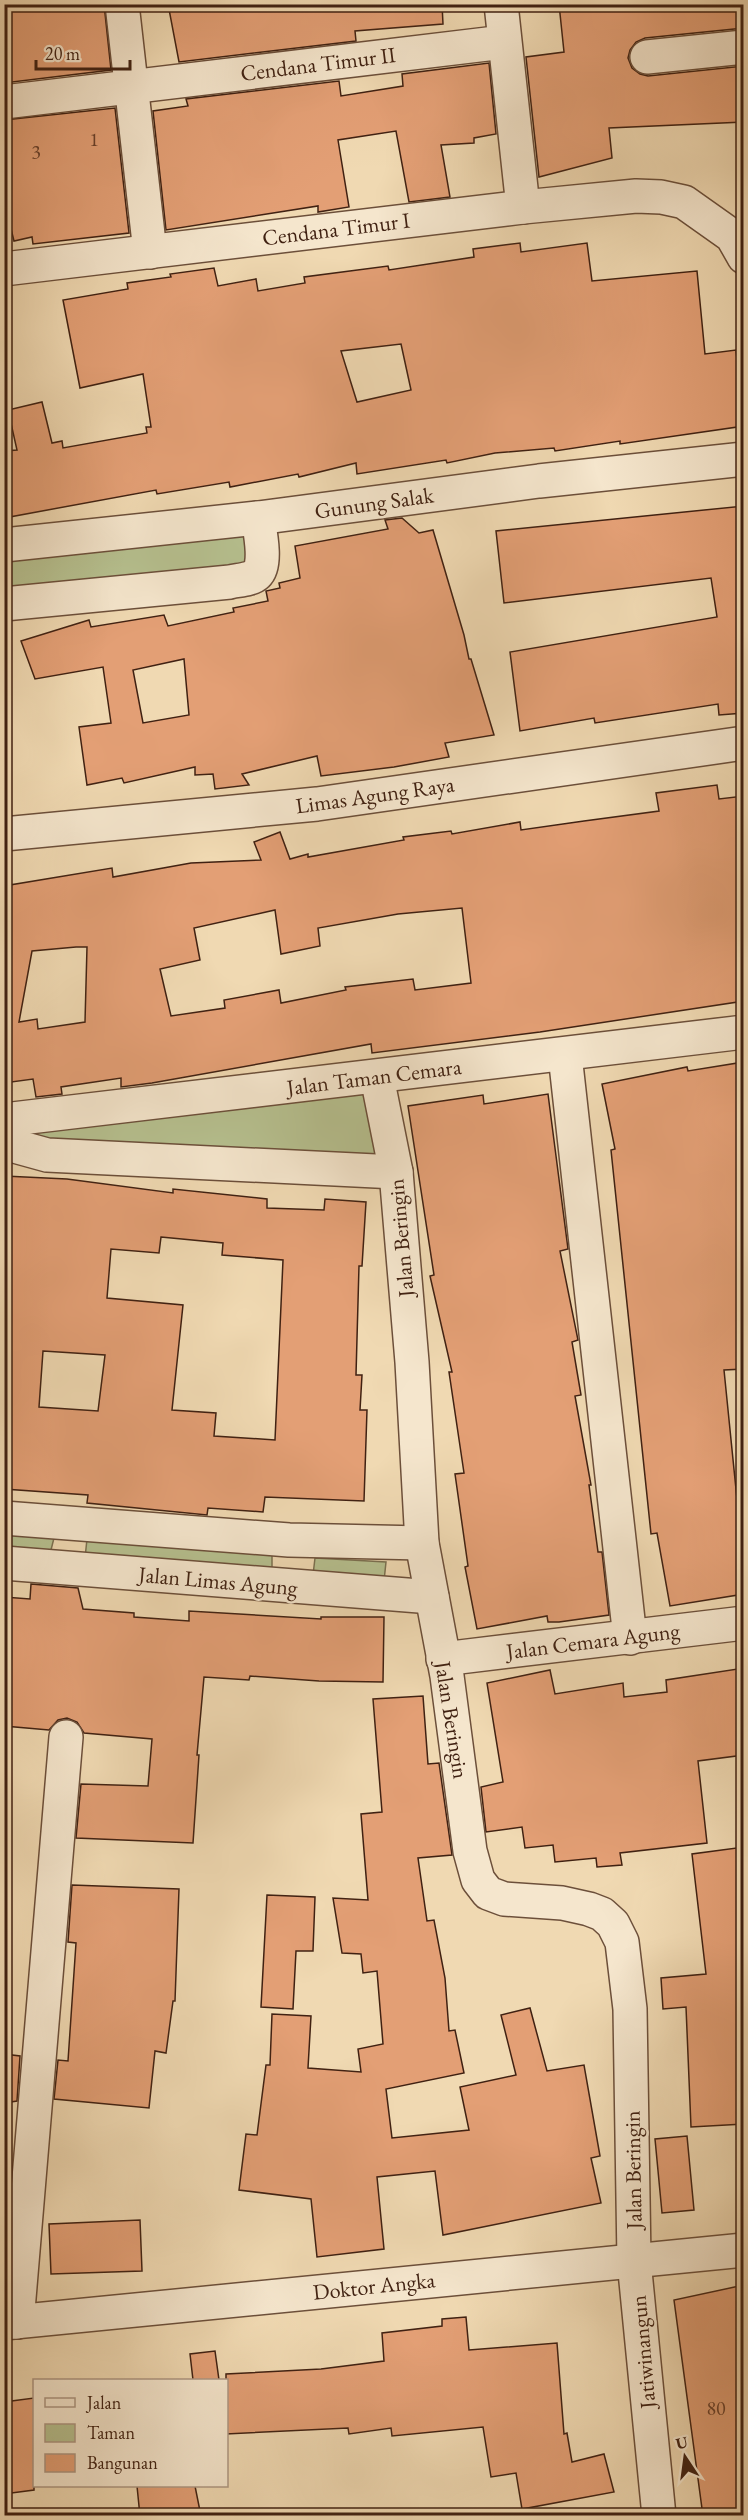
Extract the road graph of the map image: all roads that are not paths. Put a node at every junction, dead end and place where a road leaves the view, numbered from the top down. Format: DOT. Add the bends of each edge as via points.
graph roads {
  1 [pos="122,4"];
  2 [pos="501,4"];
  3 [pos="504,42"];
  4 [pos="744,47"];
  5 [pos="647,57"];
  6 [pos="132,87"];
  7 [pos="4,102"];
  8 [pos="523,207"];
  9 [pos="150,252"];
  10 [pos="744,257"];
  11 [pos="4,269"];
  12 [pos="744,459"];
  13 [pos="258,518"];
  14 [pos="4,545"];
  15 [pos="4,604"];
  16 [pos="744,743"];
  17 [pos="4,834"];
  18 [pos="744,1032"];
  19 [pos="565,1055"];
  20 [pos="377,1077"];
  21 [pos="4,1120"];
  22 [pos="4,1136"];
  23 [pos="396,1172"];
  24 [pos="4,1518"];
  25 [pos="72,1524"];
  26 [pos="289,1540"];
  27 [pos="422,1544"];
  28 [pos="4,1563"];
  29 [pos="68,1569"];
  30 [pos="284,1586"];
  31 [pos="432,1597"];
  32 [pos="744,1623"];
  33 [pos="630,1638"];
  34 [pos="443,1659"];
  35 [pos="66,1737"];
  36 [pos="15,2201"];
  37 [pos="744,2250"];
  38 [pos="634,2261"];
  39 [pos="11,2322"];
  40 [pos="659,2516"];
  1 -- 6 [label="street"];
  2 -- 3 [label="street"];
  3 -- 6 [label="street, Cendana Timur II"];
  3 -- 8 [label="street"];
  4 -- 5 [label="street"];
  6 -- 7 [label="street, Cendana Timur II"];
  6 -- 9 [label="street"];
  8 -- 9 [label="street, Cendana Timur I"];
  8 -- 10 [label="street, Cendana Timur I" via="636,196 684,202 732,236"];
  9 -- 11 [label="street, Cendana Timur I"];
  12 -- 13 [label="street, Gunung Salak"];
  13 -- 14 [label="street, Gunung Salak"];
  13 -- 15 [label="street" via="262,562 260,572 253,577"];
  16 -- 17 [label="street, Limas Agung Raya" via="317,804"];
  18 -- 19 [label="street, Jalan Taman Cemara"];
  19 -- 20 [label="street, Jalan Taman Cemara"];
  19 -- 33 [label="street"];
  20 -- 21 [label="street, Jalan Taman Cemara"];
  20 -- 23 [label="street, Jalan Beringin"];
  22 -- 23 [label="street" via="18,1148 48,1155"];
  23 -- 27 [label="street, Jalan Beringin"];
  24 -- 25 [label="street, Jalan Limas Agung"];
  25 -- 26 [label="street, Jalan Limas Agung"];
  25 -- 29 [label="street"];
  26 -- 27 [label="street, Jalan Limas Agung"];
  26 -- 30 [label="street"];
  27 -- 31 [label="street, Jalan Beringin"];
  28 -- 29 [label="street, Jalan Limas Agung"];
  29 -- 30 [label="street, Jalan Limas Agung"];
  30 -- 31 [label="street, Jalan Limas Agung"];
  31 -- 34 [label="street, Jalan Beringin"];
  32 -- 33 [label="street, Jalan Cemara Agung"];
  33 -- 34 [label="street, Jalan Cemara Agung"];
  34 -- 38 [label="street, Jalan Beringin" via="470,1851 478,1880 488,1893 504,1899 562,1903 602,1914 613,1924 622,1942 630,2009"];
  35 -- 36 [label="street"];
  36 -- 39 [label="street"];
  37 -- 38 [label="street, Doktor Angka"];
  38 -- 39 [label="street, Doktor Angka"];
  38 -- 40 [label="street, Jatiwinangun"];
}
